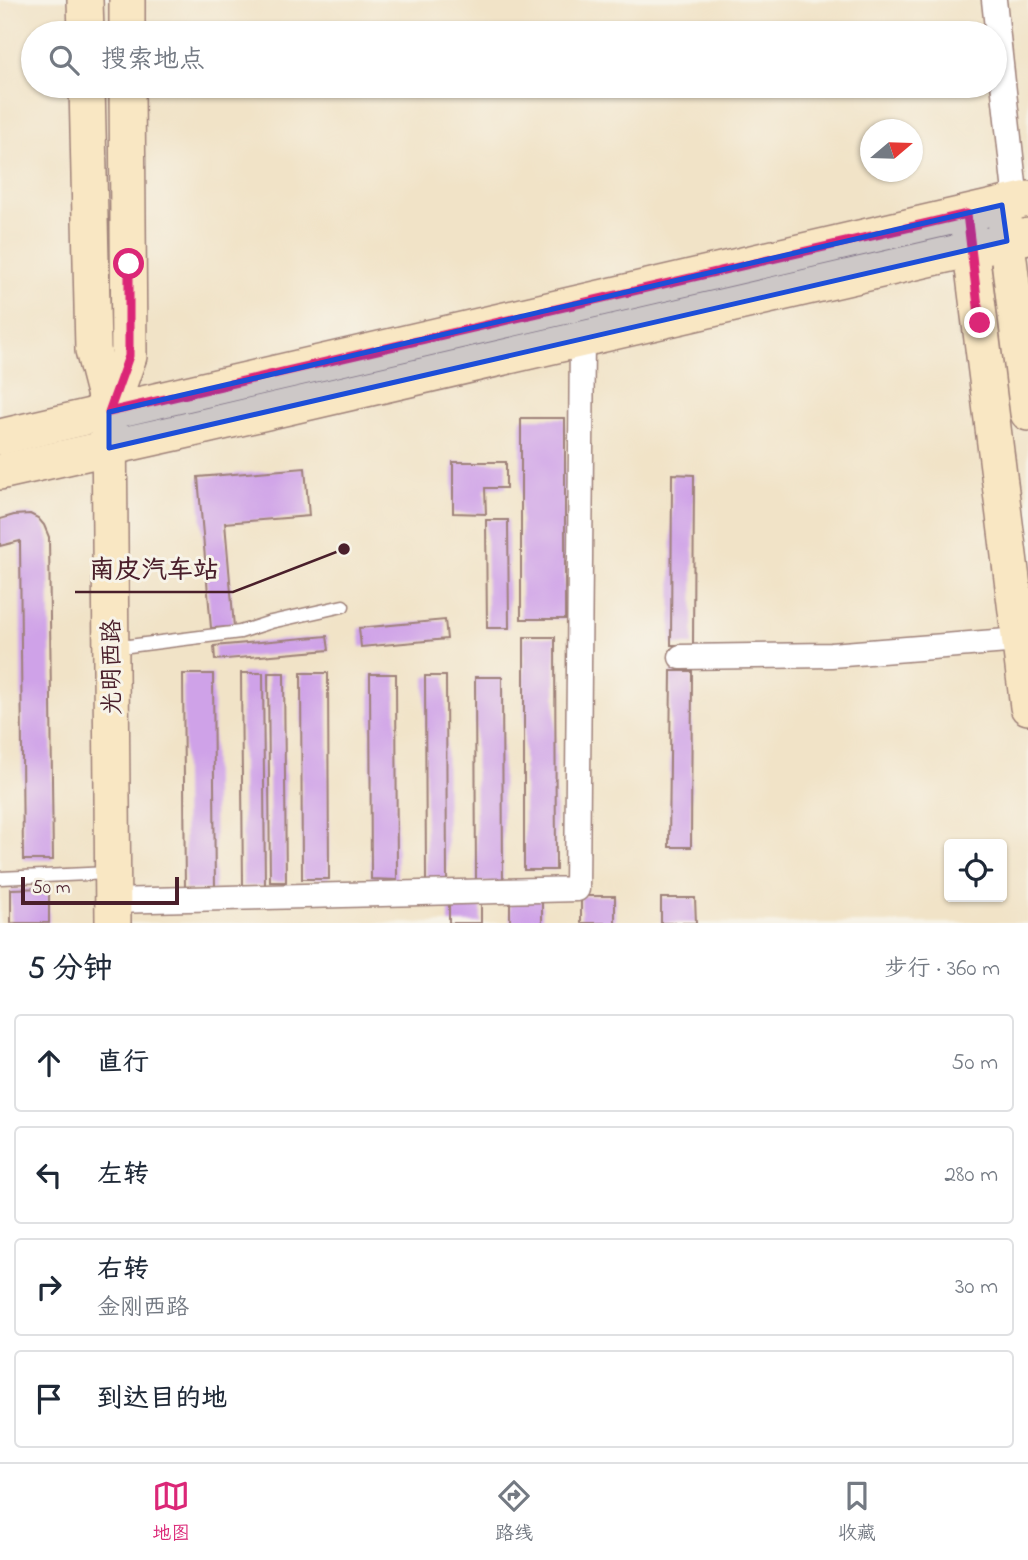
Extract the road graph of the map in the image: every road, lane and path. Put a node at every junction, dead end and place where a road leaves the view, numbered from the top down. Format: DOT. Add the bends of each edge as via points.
graph roads {
  1 [pos="85,0"];
  2 [pos="127,0"];
  3 [pos="994,0"];
  4 [pos="86,21"];
  5 [pos="127,21"];
  6 [pos="996,21"];
  7 [pos="87,98"];
  8 [pos="127,98"];
  9 [pos="1005,98"];
  10 [pos="1016,202"];
  11 [pos="967,214"];
  12 [pos="1017,238"];
  13 [pos="971,249"];
  14 [pos="582,339"];
  15 [pos="109,412"];
  16 [pos="1028,413"];
  17 [pos="0,437"];
  18 [pos="109,447"];
  19 [pos="0,472"];
  20 [pos="343,606"];
  21 [pos="1020,640"];
  22 [pos="111,648"];
  23 [pos="681,656"];
  24 [pos="1028,707"];
  25 [pos="0,878"];
  26 [pos="113,899"];
  1 -- 4 [label="main road"];
  2 -- 5 [label="main road"];
  3 -- 6 [label="street"];
  7 -- 15 [label="main road" via="93,351"];
  8 -- 15 [label="main road" via="129,356"];
  9 -- 10 [label="street"];
  10 -- 11 [label="main road"];
  10 -- 12 [label="main road"];
  11 -- 13 [label="main road"];
  11 -- 15 [label="main road"];
  12 -- 13 [label="main road"];
  12 -- 16 [label="main road"];
  13 -- 14 [label="main road"];
  13 -- 21 [label="main road"];
  14 -- 18 [label="main road"];
  14 -- 26 [label="street" via="578,889"];
  15 -- 17 [label="main road"];
  15 -- 18 [label="main road, 光明西路"];
  18 -- 19 [label="main road"];
  18 -- 22 [label="main road, 光明西路"];
  20 -- 22 [label="lane" via="240,632"];
  21 -- 23 [label="street" via="831,654"];
  21 -- 24 [label="main road"];
  22 -- 26 [label="main road, 光明西路"];
  25 -- 26 [label="lane"];
}
